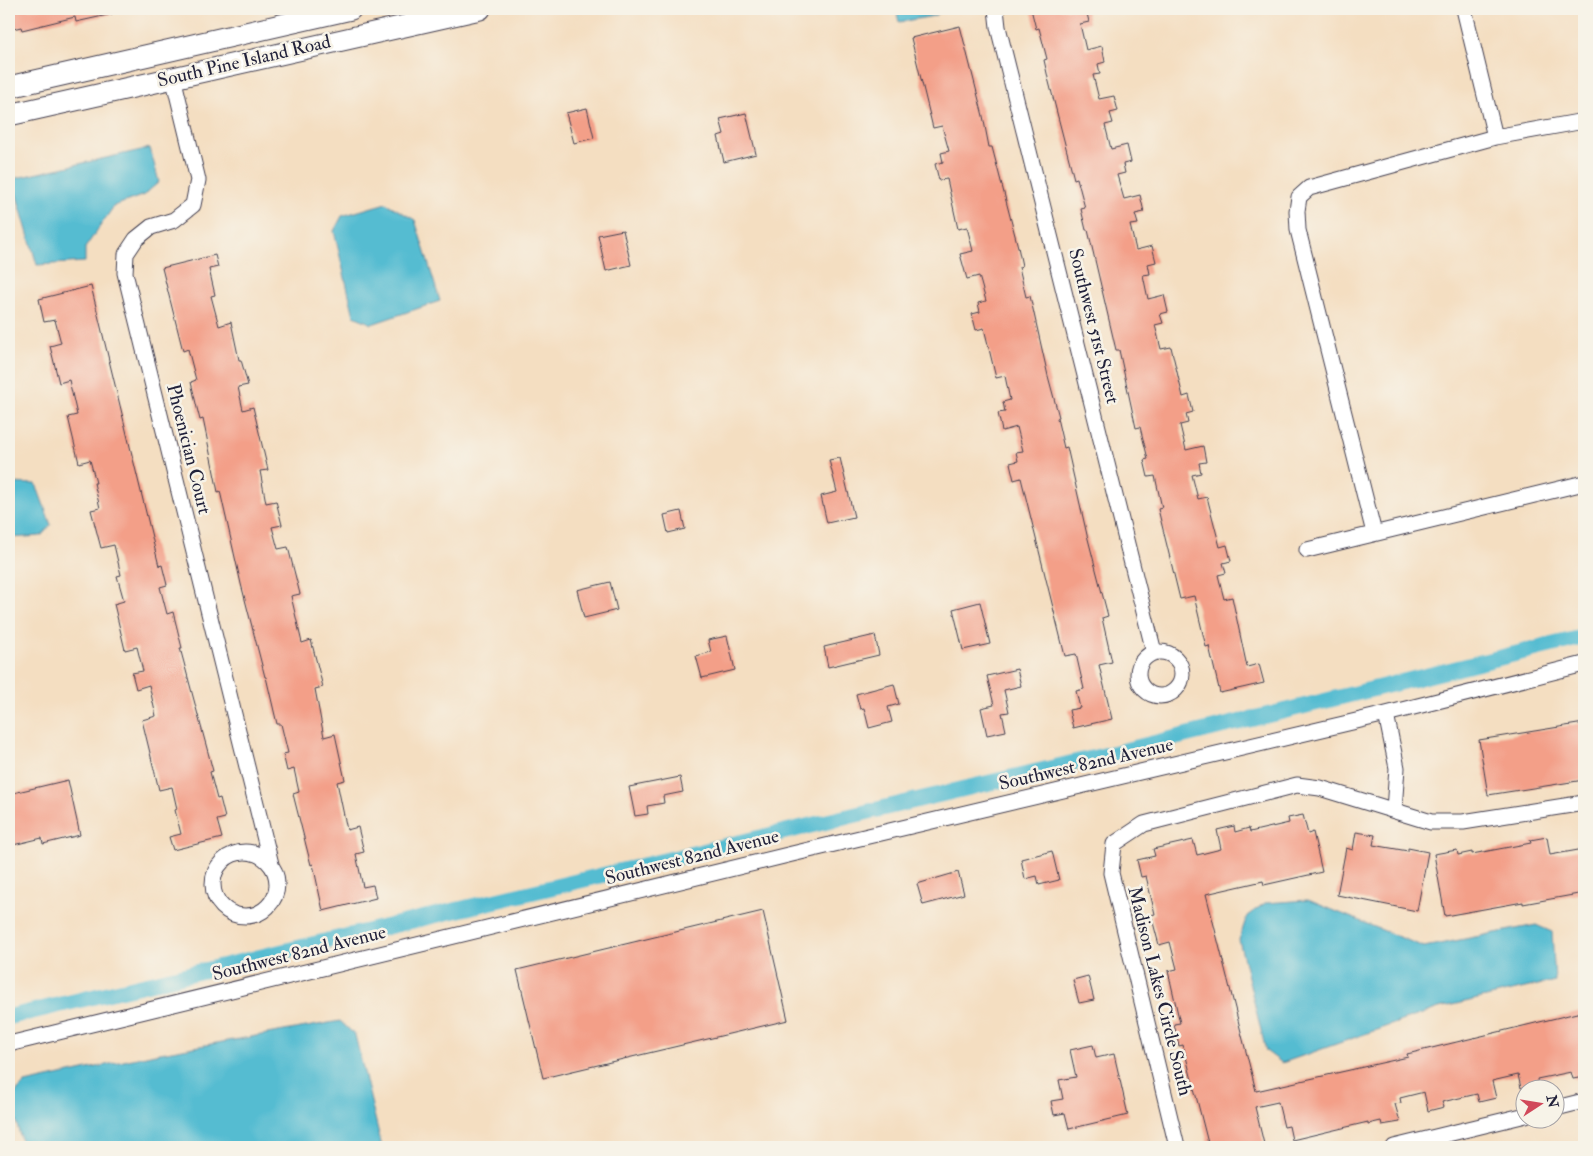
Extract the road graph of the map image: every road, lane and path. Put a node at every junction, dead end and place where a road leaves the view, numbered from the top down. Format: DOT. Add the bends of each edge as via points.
graph roads {
  1 [pos="351,9"];
  2 [pos="480,9"];
  3 [pos="996,9"];
  4 [pos="1464,9"];
  5 [pos="173,77"];
  6 [pos="9,87"];
  7 [pos="9,115"];
  8 [pos="1584,121"];
  9 [pos="1495,137"];
  10 [pos="1584,484"];
  11 [pos="1374,533"];
  12 [pos="1307,550"];
  13 [pos="1154,652"];
  14 [pos="1584,664"];
  15 [pos="1386,714"];
  16 [pos="1584,803"];
  17 [pos="1394,810"];
  18 [pos="271,864"];
  19 [pos="9,1044"];
  20 [pos="1584,1101"];
  21 [pos="1566,1106"];
  22 [pos="1516,1117"];
  23 [pos="1177,1147"];
  24 [pos="1394,1147"];
  1 -- 6 [label="main road, South Pine Island Road"];
  2 -- 5 [label="main road, South Pine Island Road"];
  3 -- 13 [label="street, Southwest 51st Street"];
  4 -- 9 [label="street"];
  5 -- 7 [label="main road, South Pine Island Road"];
  5 -- 18 [label="street, Phoenician Court" via="198,180 193,205 174,220 151,227 136,239 126,254 124,273"];
  8 -- 9 [label="street"];
  9 -- 11 [label="street" via="1309,188 1299,197 1298,230"];
  10 -- 11 [label="street"];
  11 -- 12 [label="street"];
  14 -- 15 [label="street, Southwest 82nd Avenue"];
  15 -- 17 [label="street" via="1398,768"];
  15 -- 19 [label="street, Southwest 82nd Avenue"];
  16 -- 17 [label="street" via="1463,822 1431,822"];
  17 -- 23 [label="street, Madison Lakes Circle South" via="1320,788 1297,785 1144,824 1114,844 1111,873"];
  18 -- 18 [label="street, Phoenician Court" via="261,855 249,851 225,857 216,867 212,879 213,892 219,903 228,912 240,916 253,916 264,910 273,900 277,888"];
  20 -- 21 [label="street"];
  22 -- 24 [label="street"];
}
